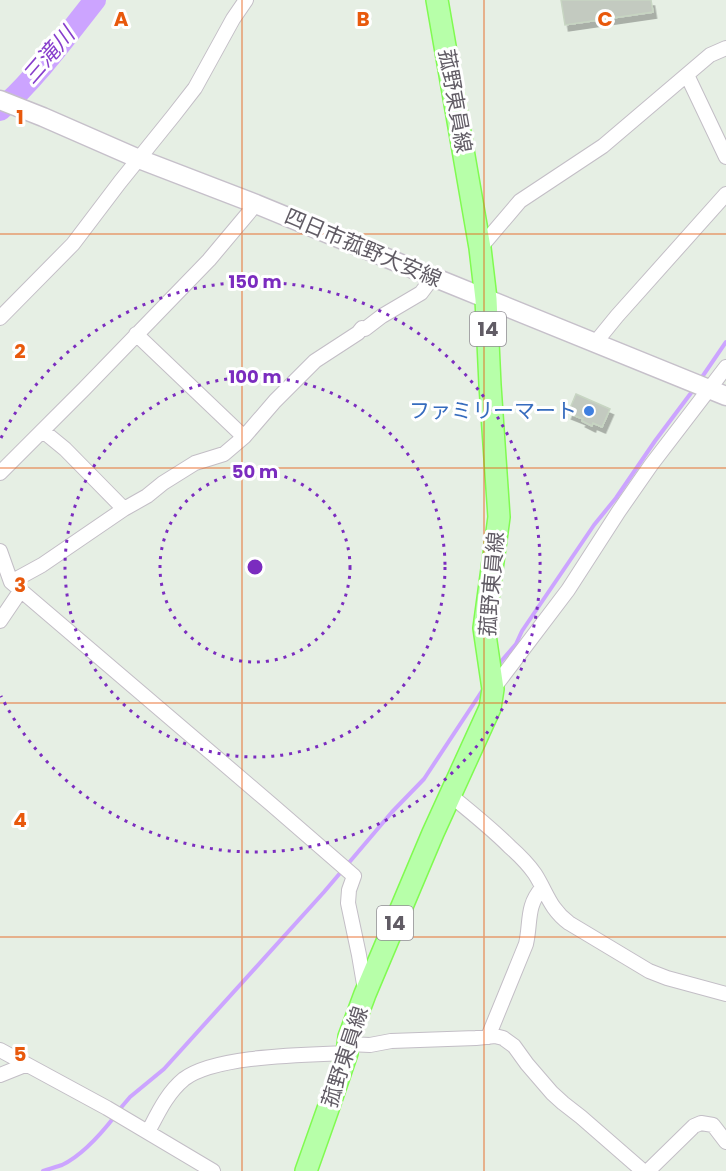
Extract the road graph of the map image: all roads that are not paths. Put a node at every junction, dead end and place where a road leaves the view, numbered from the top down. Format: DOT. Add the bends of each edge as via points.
graph roads {
  1 [pos="246,0"];
  2 [pos="437,0"];
  3 [pos="726,48"];
  4 [pos="687,75"];
  5 [pos="0,100"];
  6 [pos="726,157"];
  7 [pos="139,159"];
  8 [pos="726,194"];
  9 [pos="255,204"];
  10 [pos="480,248"];
  11 [pos="433,278"];
  12 [pos="486,299"];
  13 [pos="0,318"];
  14 [pos="136,334"];
  15 [pos="595,343"];
  16 [pos="726,367"];
  17 [pos="707,388"];
  18 [pos="43,431"];
  19 [pos="244,437"];
  20 [pos="0,473"];
  21 [pos="124,509"];
  22 [pos="0,551"];
  23 [pos="16,586"];
  24 [pos="0,621"];
  25 [pos="491,677"];
  26 [pos="450,795"];
  27 [pos="542,888"];
  28 [pos="365,994"];
  29 [pos="726,994"];
  30 [pos="488,1037"];
  31 [pos="347,1048"];
  32 [pos="0,1050"];
  33 [pos="25,1065"];
  34 [pos="0,1075"];
  35 [pos="148,1132"];
  36 [pos="726,1142"];
  37 [pos="213,1171"];
  38 [pos="306,1171"];
  39 [pos="643,1171"];
  40 [pos="648,1171"];
  1 -- 7 [label="street" via="195,87"];
  2 -- 10 [label="main road, 菰野東員線 / 14"];
  3 -- 4 [label="street" via="710,55"];
  4 -- 6 [label="street"];
  4 -- 10 [label="street" via="603,146 520,201"];
  5 -- 7 [label="main road, 四日市菰野大安線"];
  7 -- 9 [label="main road, 四日市菰野大安線"];
  7 -- 13 [label="street" via="73,244"];
  8 -- 15 [label="street"];
  9 -- 11 [label="main road, 四日市菰野大安線"];
  9 -- 14 [label="street" via="209,260"];
  10 -- 12 [label="main road, 菰野東員線 / 14"];
  11 -- 12 [label="main road, 四日市菰野大安線"];
  11 -- 19 [label="street" via="421,293 315,361"];
  12 -- 15 [label="main road, 四日市菰野大安線"];
  12 -- 25 [label="main road, 菰野東員線 / 14" via="499,517 484,628"];
  14 -- 18 [label="street"];
  14 -- 19 [label="street"];
  15 -- 17 [label="main road, 四日市菰野大安線"];
  16 -- 17 [label="street"];
  17 -- 25 [label="street" via="568,590"];
  18 -- 20 [label="street"];
  18 -- 21 [label="street"];
  19 -- 21 [label="street" via="224,453 195,463"];
  21 -- 23 [label="street"];
  22 -- 23 [label="street"];
  23 -- 24 [label="street"];
  23 -- 28 [label="street" via="354,876 348,903"];
  25 -- 26 [label="main road, 菰野東員線 / 14" via="490,708"];
  26 -- 27 [label="street" via="521,857"];
  26 -- 28 [label="main road, 菰野東員線 / 14"];
  27 -- 29 [label="street" via="560,916 638,966"];
  27 -- 30 [label="street" via="532,902 526,944"];
  28 -- 31 [label="main road, 菰野東員線 / 14"];
  30 -- 31 [label="street" via="391,1041"];
  30 -- 39 [label="street" via="503,1038 514,1046 558,1098"];
  31 -- 35 [label="street" via="253,1059 196,1072 168,1095"];
  31 -- 38 [label="main road, 菰野東員線 / 14"];
  32 -- 33 [label="street"];
  33 -- 34 [label="street"];
  33 -- 35 [label="street"];
  35 -- 37 [label="street"];
  36 -- 40 [label="street" via="713,1125 700,1123"];
}
